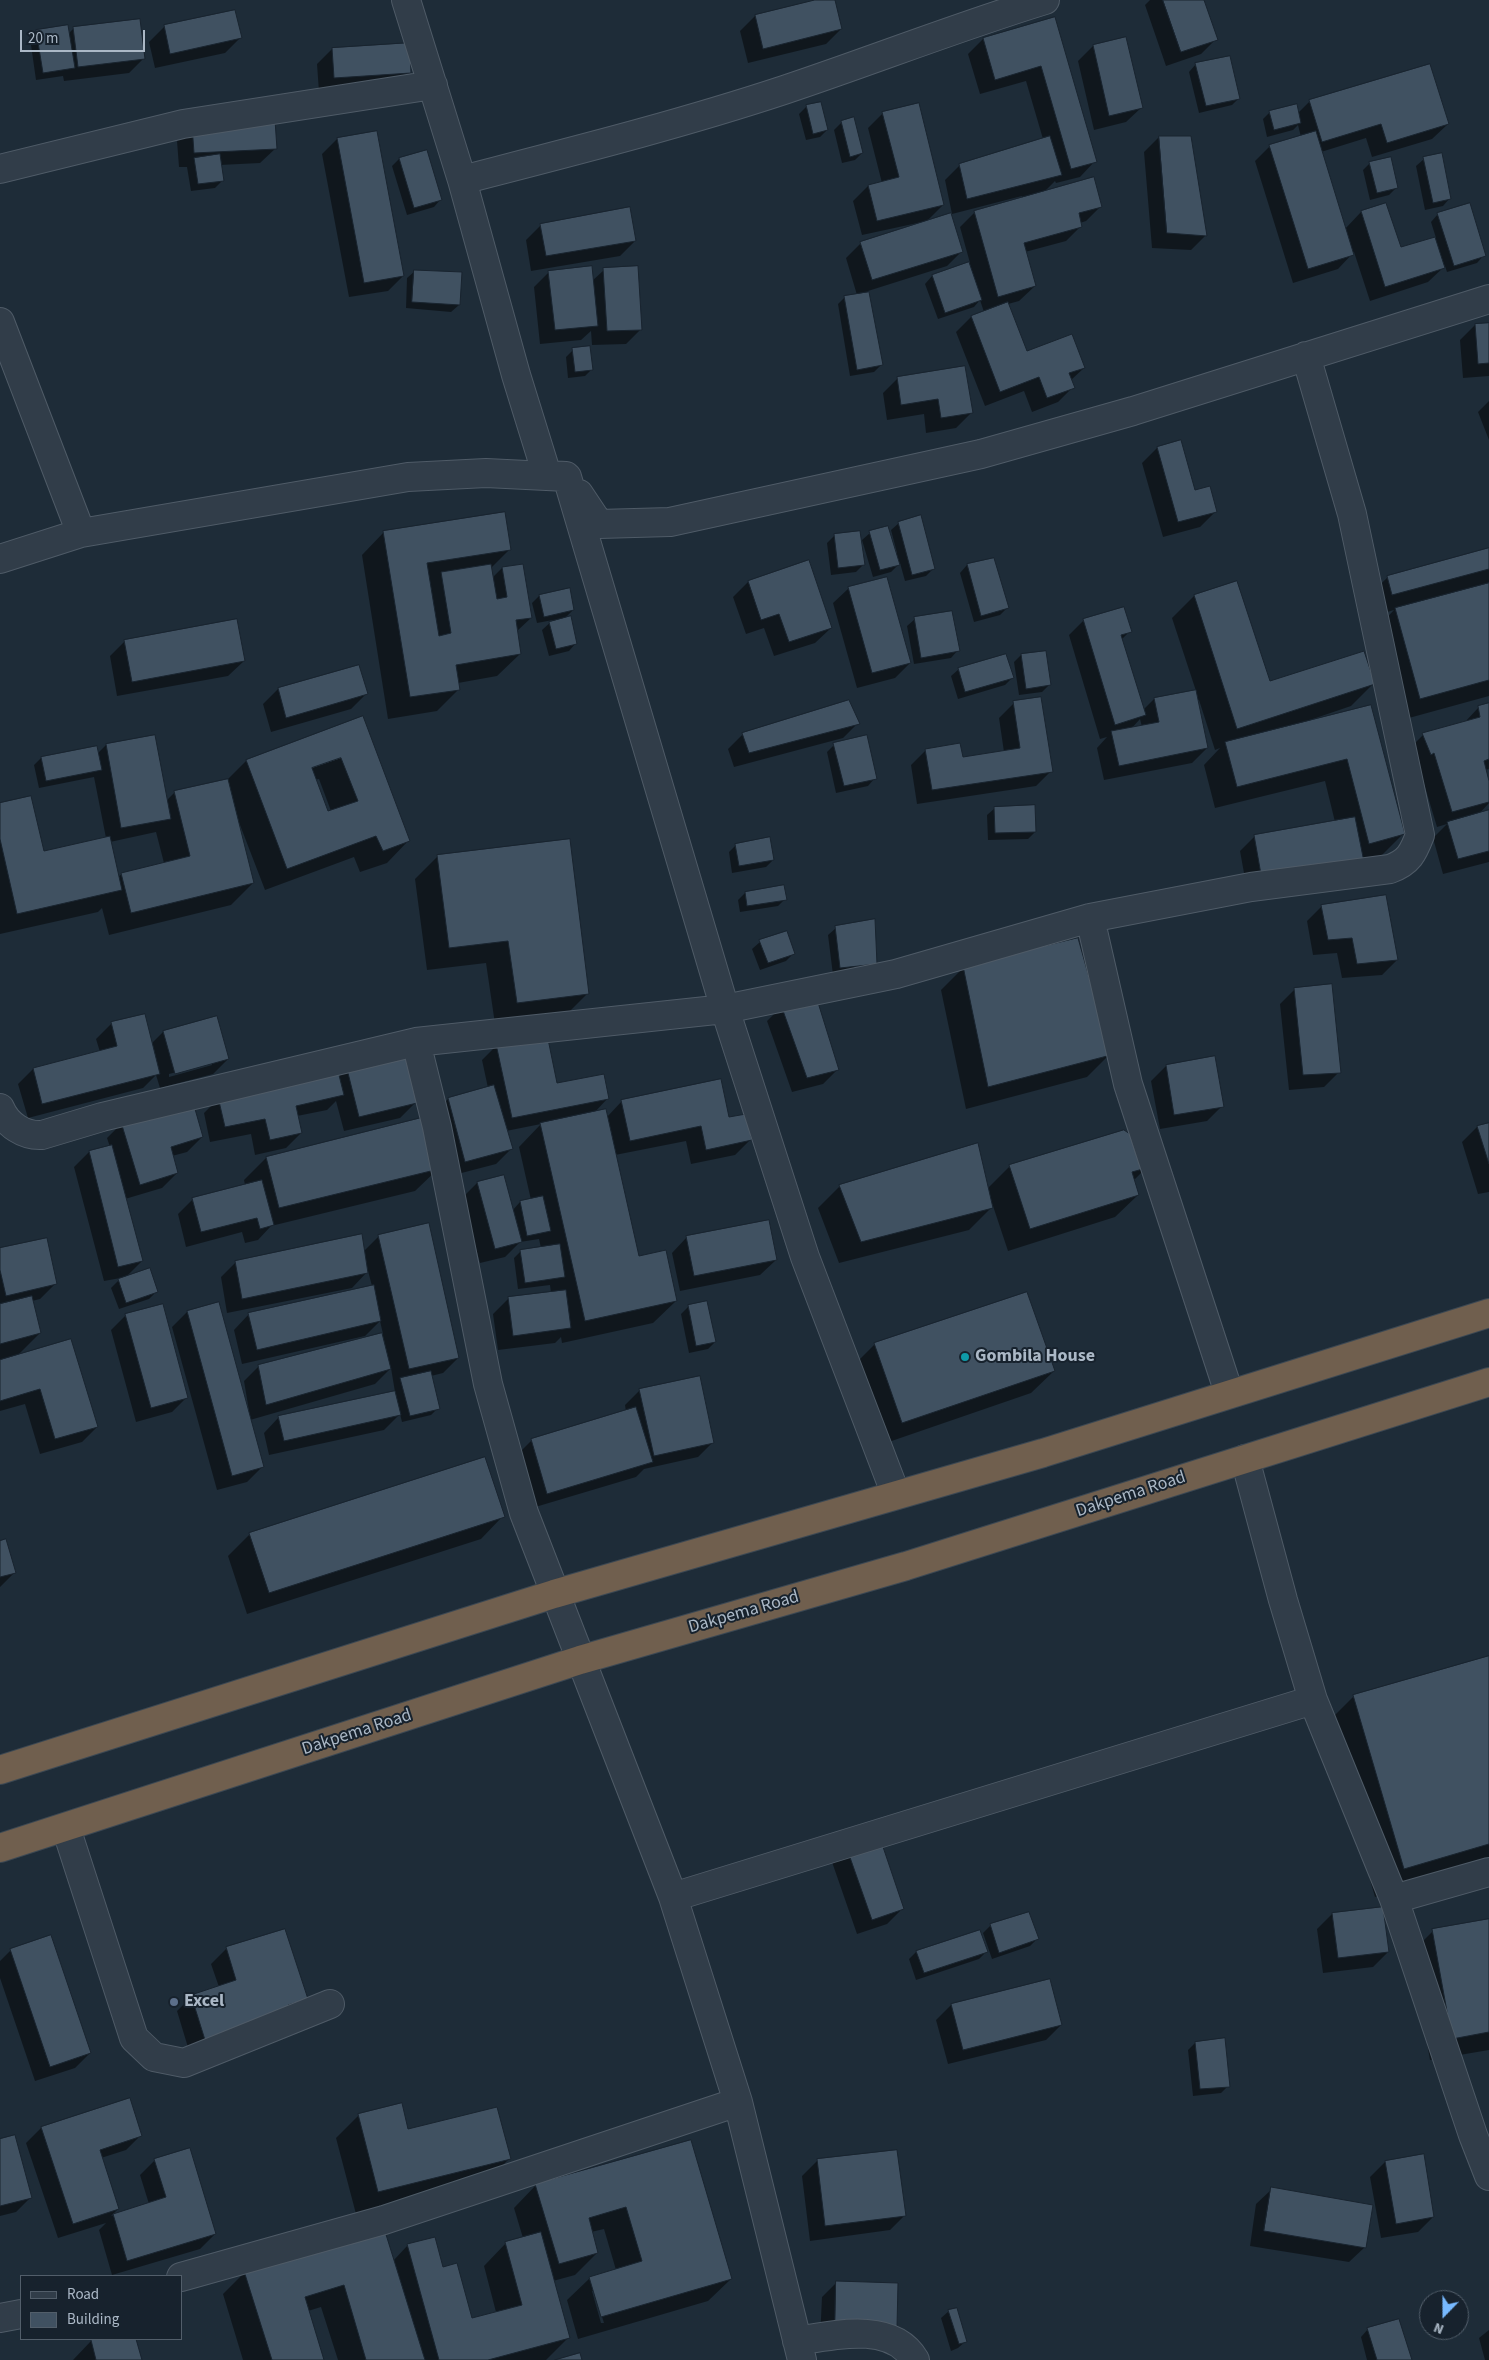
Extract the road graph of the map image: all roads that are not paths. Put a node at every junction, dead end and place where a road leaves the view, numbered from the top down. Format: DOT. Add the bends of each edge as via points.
graph roads {
  1 [pos="406,0"];
  2 [pos="1045,0"];
  3 [pos="433,85"];
  4 [pos="0,169"];
  5 [pos="462,180"];
  6 [pos="1489,299"];
  7 [pos="0,322"];
  8 [pos="1306,356"];
  9 [pos="567,476"];
  10 [pos="81,533"];
  11 [pos="0,559"];
  12 [pos="1090,918"];
  13 [pos="725,1009"];
  14 [pos="416,1042"];
  15 [pos="0,1108"];
  16 [pos="1489,1313"];
  17 [pos="1489,1382"];
  18 [pos="1229,1393"];
  19 [pos="1245,1459"];
  20 [pos="896,1496"];
  21 [pos="554,1594"];
  22 [pos="580,1660"];
  23 [pos="1313,1700"];
  24 [pos="0,1770"];
  25 [pos="66,1828"];
  26 [pos="0,1848"];
  27 [pos="1489,1872"];
  28 [pos="673,1897"];
  29 [pos="1394,1899"];
  30 [pos="330,2004"];
  31 [pos="738,2102"];
  32 [pos="1481,2134"];
  33 [pos="1489,2176"];
  34 [pos="182,2276"];
  35 [pos="20,2314"];
  36 [pos="0,2318"];
  37 [pos="800,2350"];
  38 [pos="915,2360"];
  1 -- 3 [label="street"];
  2 -- 5 [label="street" via="966,24 783,90 628,137"];
  3 -- 4 [label="street" via="183,124"];
  3 -- 5 [label="street"];
  5 -- 9 [label="street" via="547,475"];
  6 -- 8 [label="street"];
  7 -- 10 [label="street"];
  8 -- 9 [label="street" via="1133,411 981,454 670,522 599,524"];
  8 -- 12 [label="street" via="1352,514 1420,835 1414,851 1403,864 1390,868 1251,888"];
  9 -- 10 [label="street" via="486,473 408,477"];
  9 -- 13 [label="street"];
  10 -- 11 [label="street"];
  12 -- 13 [label="street" via="896,974"];
  12 -- 18 [label="street" via="1128,1084"];
  13 -- 14 [label="street"];
  13 -- 20 [label="street" via="805,1257"];
  14 -- 15 [label="street" via="102,1117 42,1135 32,1135 13,1126"];
  14 -- 21 [label="street" via="437,1127 488,1384 524,1513"];
  16 -- 18 [label="highway"];
  17 -- 19 [label="highway, Dakpema Road"];
  18 -- 20 [label="highway"];
  19 -- 22 [label="highway, Dakpema Road" via="906,1566"];
  19 -- 23 [label="street"];
  20 -- 21 [label="highway"];
  21 -- 22 [label="street"];
  21 -- 24 [label="highway"];
  22 -- 25 [label="highway, Dakpema Road"];
  22 -- 28 [label="street"];
  23 -- 28 [label="street"];
  23 -- 29 [label="street"];
  25 -- 26 [label="highway, Dakpema Road"];
  25 -- 30 [label="street" via="134,2038 154,2057 184,2063"];
  27 -- 29 [label="street"];
  28 -- 31 [label="street"];
  29 -- 32 [label="street"];
  31 -- 34 [label="street" via="384,2220"];
  31 -- 37 [label="street"];
  32 -- 33 [label="street"];
  35 -- 36 [label="street"];
  37 -- 38 [label="street" via="837,2335 877,2335 900,2343"];
}
